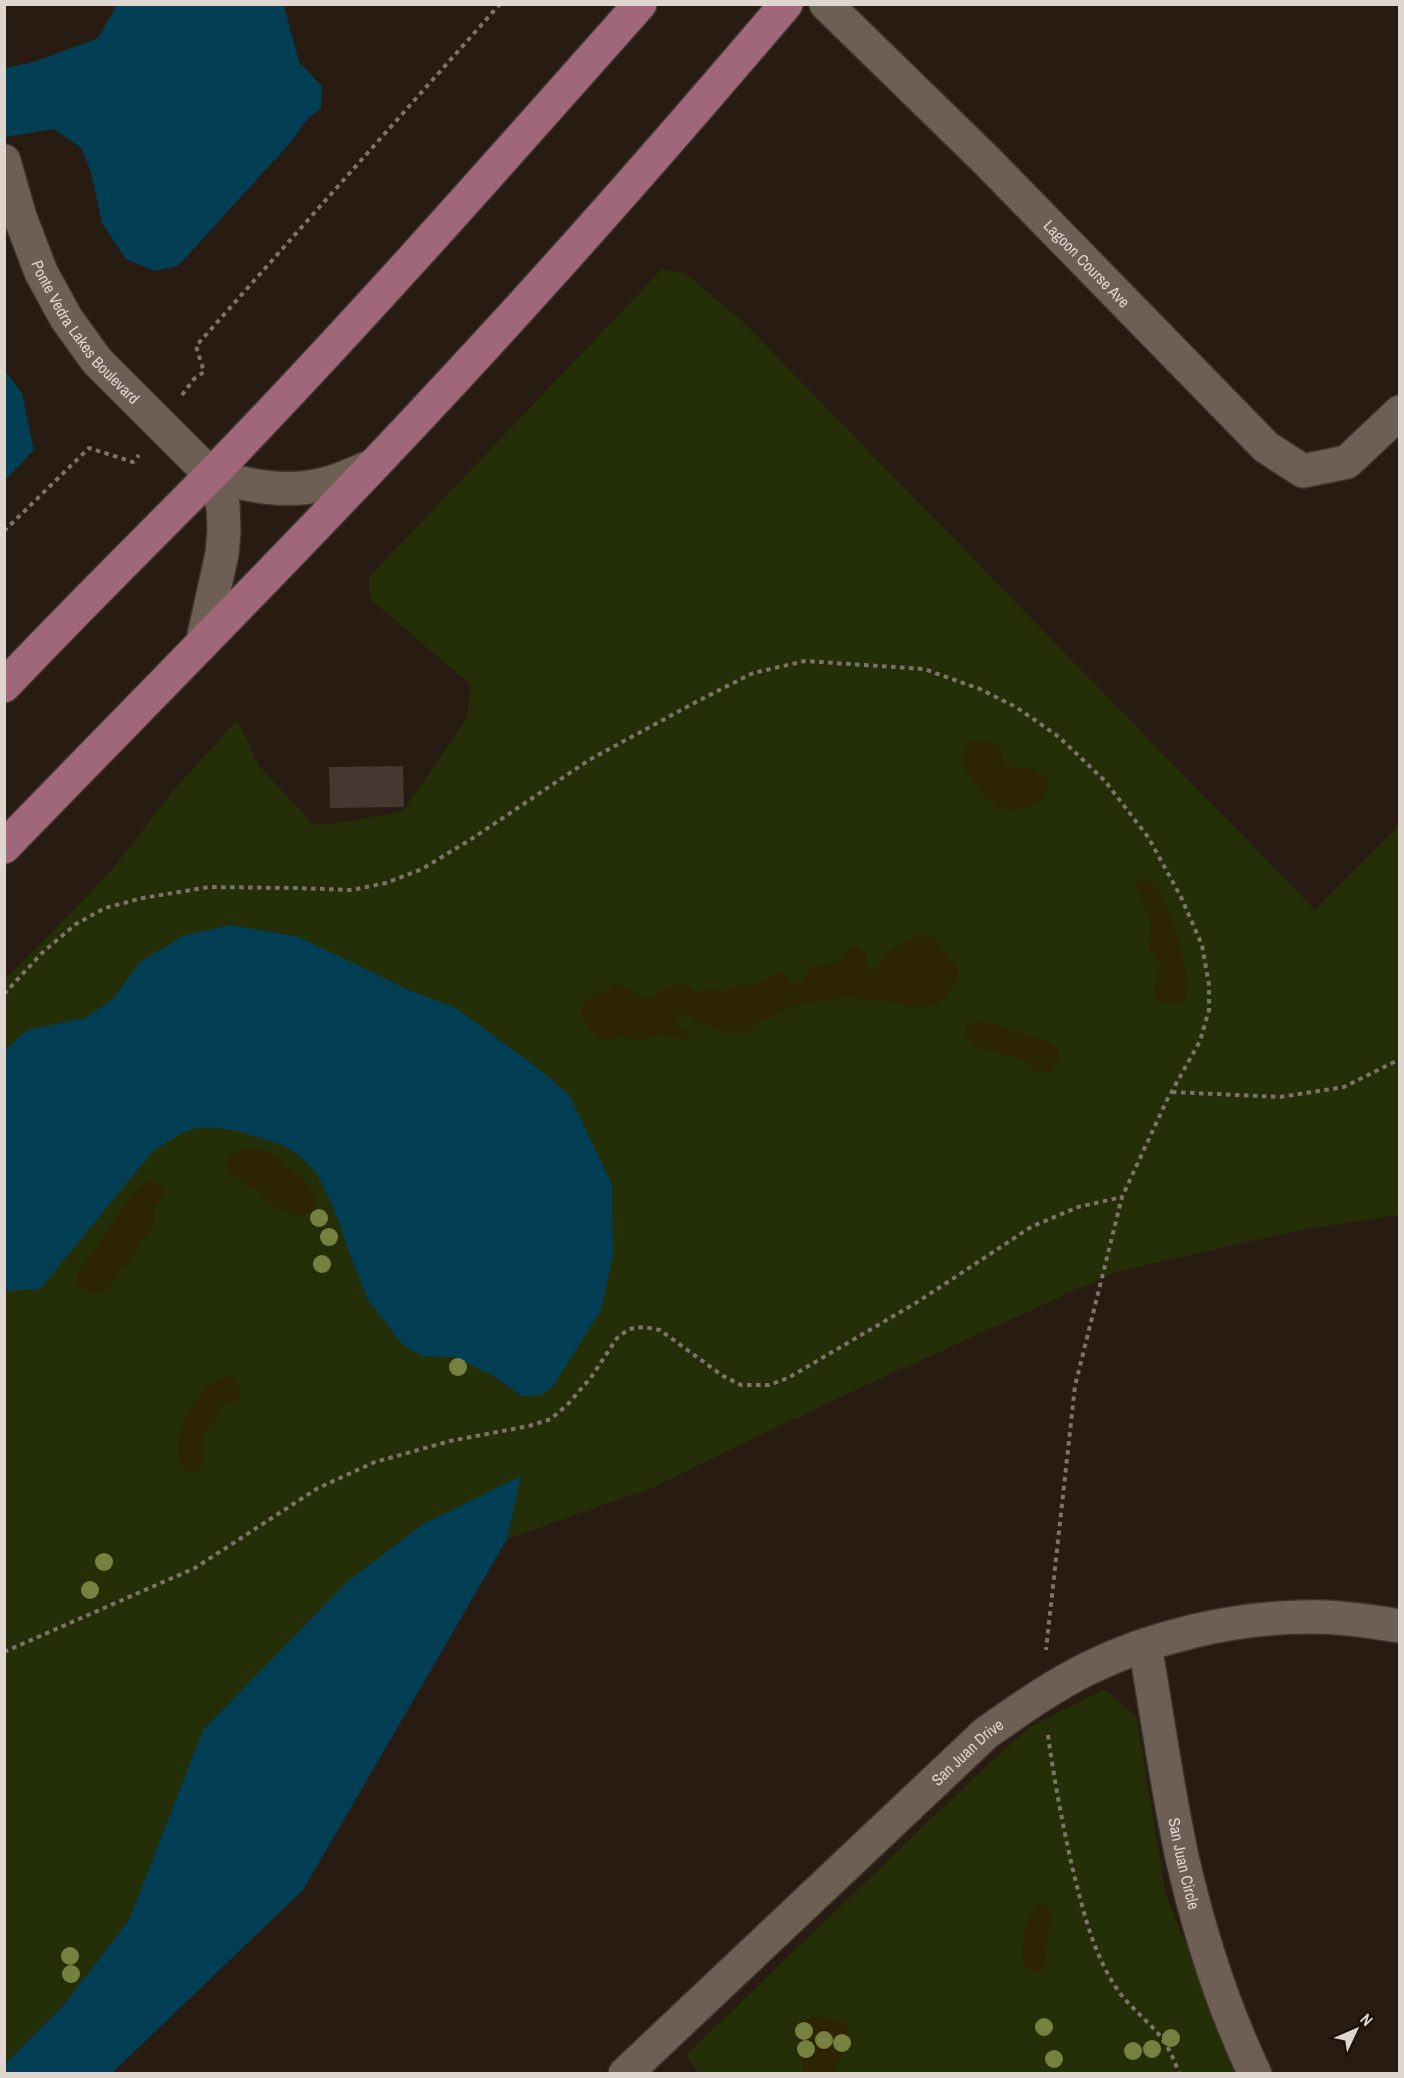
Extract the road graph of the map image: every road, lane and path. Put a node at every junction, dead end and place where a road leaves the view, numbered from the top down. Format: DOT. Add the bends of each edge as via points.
graph roads {
  1 [pos="500,4"];
  2 [pos="640,4"];
  3 [pos="786,4"];
  4 [pos="826,4"];
  5 [pos="4,161"];
  6 [pos="1400,412"];
  7 [pos="161,426"];
  8 [pos="372,466"];
  9 [pos="211,475"];
  10 [pos="4,531"];
  11 [pos="202,644"];
  12 [pos="4,686"];
  13 [pos="4,847"];
  14 [pos="4,994"];
  15 [pos="1400,1059"];
  16 [pos="1172,1092"];
  17 [pos="1122,1197"];
  18 [pos="1400,1626"];
  19 [pos="1145,1645"];
  20 [pos="4,1652"];
  21 [pos="1042,1694"];
  22 [pos="625,2073"];
  23 [pos="1179,2073"];
  24 [pos="1255,2073"];
  1 -- 7 [label="path" via="196,346 204,372 186,388"];
  2 -- 9 [label="main road" via="440,230"];
  3 -- 8 [label="main road" via="675,134"];
  4 -- 6 [label="street, Lagoon Course Ave" via="987,161 1266,447 1303,471 1347,462"];
  5 -- 7 [label="street, Ponte Vedra Lakes Boulevard" via="41,272 66,318 97,361"];
  7 -- 9 [label="street, Ponte Vedra Lakes Boulevard"];
  7 -- 10 [label="path" via="133,462 89,448"];
  8 -- 9 [label="street, Ponte Vedra Lakes Boulevard" via="324,484 287,489 243,485"];
  8 -- 11 [label="main road"];
  9 -- 11 [label="street, Ponte Vedra Lakes Boulevard" via="223,505 224,531"];
  9 -- 12 [label="main road"];
  11 -- 13 [label="main road"];
  14 -- 16 [label="path" via="43,952 76,924 105,908 209,887 352,890 386,883 422,869 589,760 753,674 805,661 924,669 1016,707 1059,737 1105,781 1148,837 1202,945 1209,985 1209,1010 1200,1041"];
  15 -- 16 [label="path" via="1344,1087 1280,1097"];
  16 -- 17 [label="path"];
  17 -- 20 [label="path" via="1077,1207 1031,1227 919,1301 788,1378 769,1385 741,1385 723,1376 660,1330 629,1329 617,1338 592,1376 551,1419 375,1462 318,1488 195,1568"];
  17 -- 21 [label="path" via="1075,1386"];
  18 -- 19 [label="street, San Juan Drive" via="1304,1617 1220,1625"];
  19 -- 21 [label="street, San Juan Drive" via="1088,1668"];
  19 -- 24 [label="street, San Juan Circle" via="1182,1857 1212,1966"];
  21 -- 22 [label="street, San Juan Drive" via="986,1733"];
  21 -- 23 [label="path" via="1057,1799 1083,1913 1115,1986 1155,2030 1173,2055"];
}
